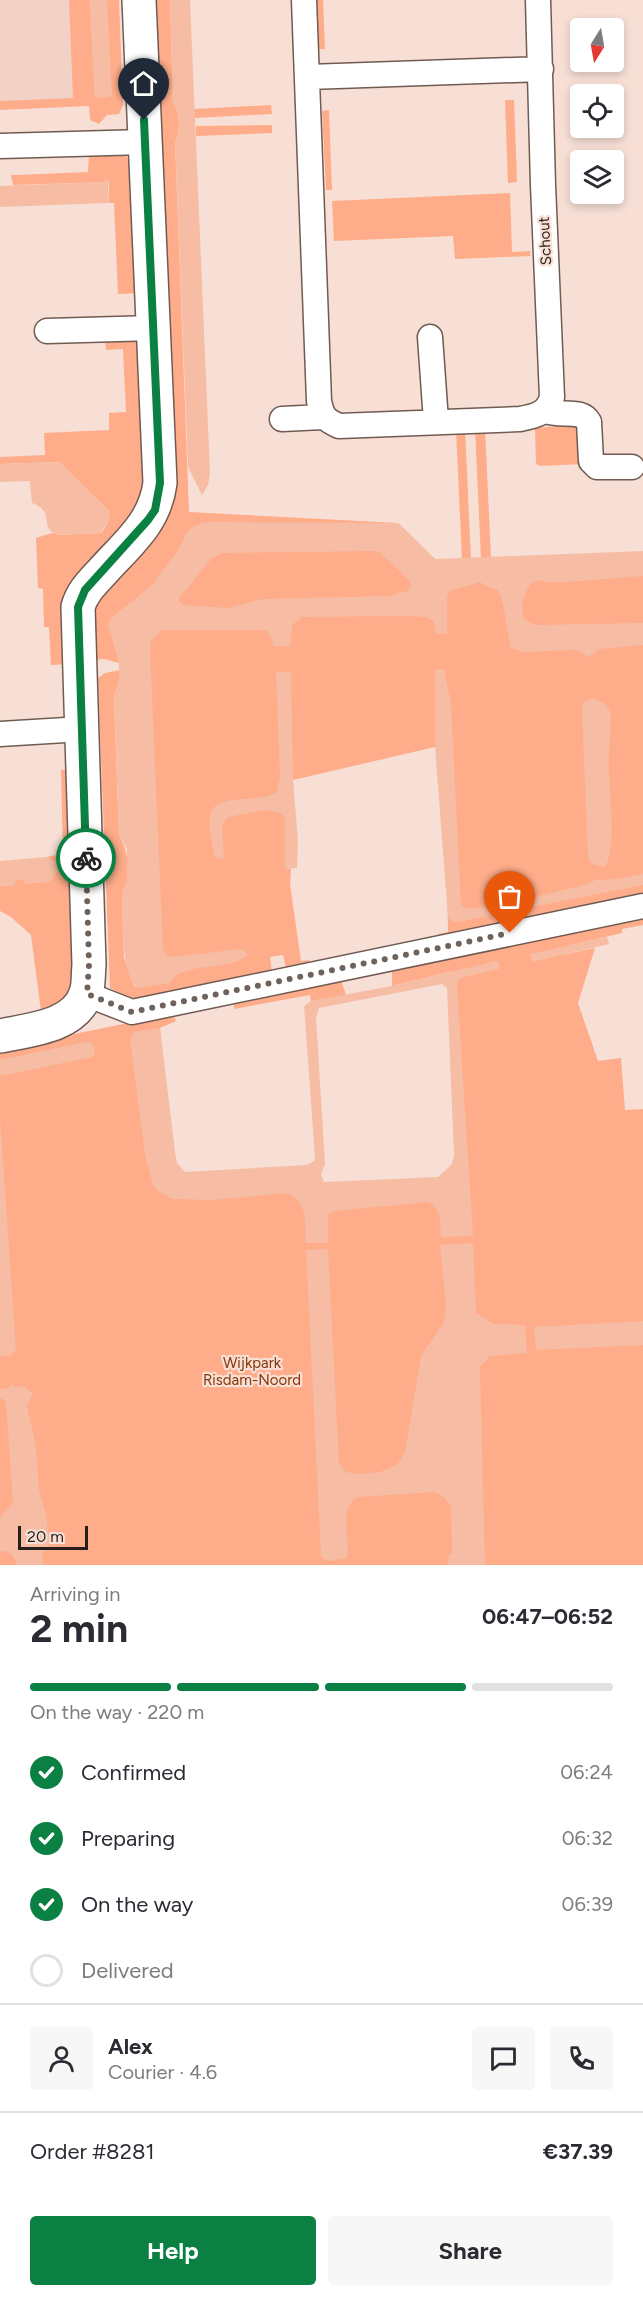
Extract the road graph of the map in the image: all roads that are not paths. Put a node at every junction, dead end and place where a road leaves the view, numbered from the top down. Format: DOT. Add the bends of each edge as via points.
graph roads {
  1 [pos="139,0"];
  2 [pos="304,0"];
  3 [pos="538,0"];
  4 [pos="541,69"];
  5 [pos="308,78"];
  6 [pos="145,142"];
  7 [pos="0,147"];
  8 [pos="154,328"];
  9 [pos="47,331"];
  10 [pos="430,337"];
  11 [pos="545,411"];
  12 [pos="323,417"];
  13 [pos="282,419"];
  14 [pos="436,421"];
  15 [pos="632,466"];
  16 [pos="82,729"];
  17 [pos="0,734"];
  18 [pos="643,906"];
  19 [pos="87,994"];
  20 [pos="0,1036"];
  1 -- 6 [label="street"];
  2 -- 5 [label="street"];
  3 -- 4 [label="street, Schout"];
  4 -- 5 [label="street"];
  4 -- 11 [label="street, Schout" via="552,397"];
  5 -- 12 [label="street" via="319,401"];
  6 -- 7 [label="street"];
  6 -- 8 [label="street"];
  8 -- 9 [label="street"];
  8 -- 16 [label="street" via="158,497 148,520 80,599"];
  10 -- 14 [label="street"];
  11 -- 14 [label="street" via="520,419"];
  11 -- 15 [label="street" via="587,417 591,461 597,467"];
  12 -- 13 [label="street"];
  12 -- 14 [label="street" via="339,426"];
  16 -- 17 [label="street"];
  16 -- 19 [label="street"];
  18 -- 19 [label="street" via="132,1012"];
  19 -- 20 [label="street" via="75,1011 50,1026"];
}
